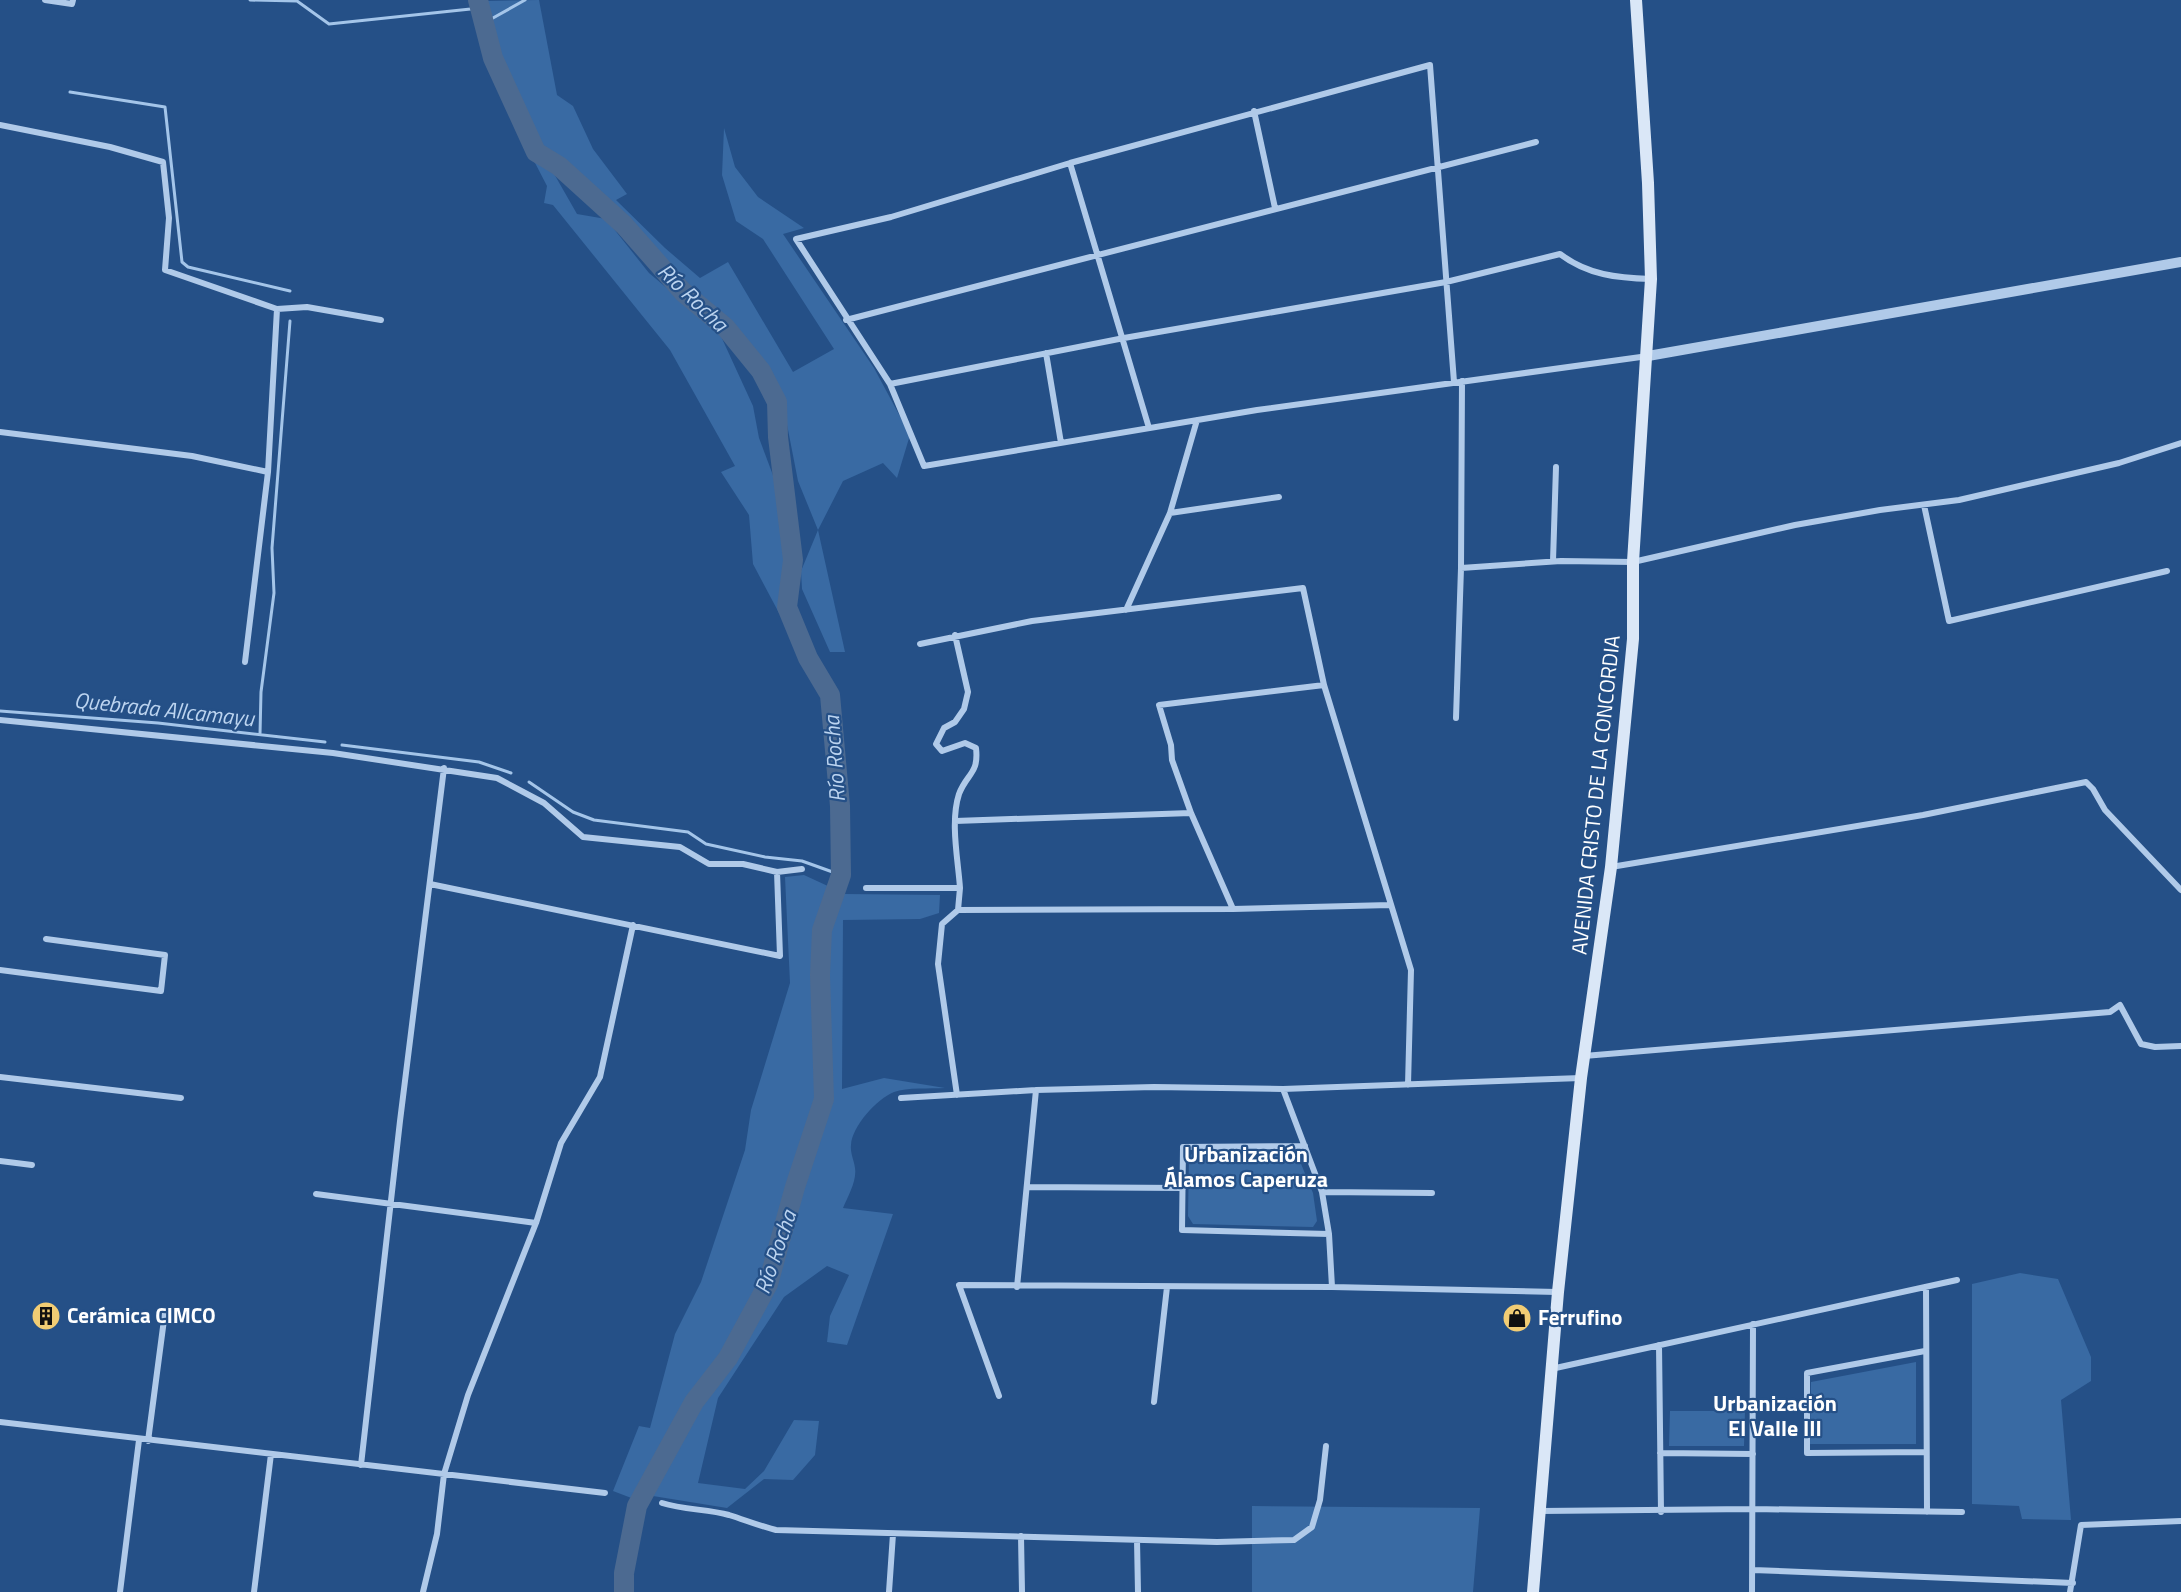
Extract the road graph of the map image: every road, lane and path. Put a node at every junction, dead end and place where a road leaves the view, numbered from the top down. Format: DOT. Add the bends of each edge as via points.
graph roads {
  1 [pos="45,0"];
  2 [pos="73,0"];
  3 [pos="1636,0"];
  4 [pos="1254,111"];
  5 [pos="0,125"];
  6 [pos="1536,142"];
  7 [pos="1070,162"];
  8 [pos="1436,168"];
  9 [pos="1275,208"];
  10 [pos="1095,254"];
  11 [pos="2181,262"];
  12 [pos="1651,279"];
  13 [pos="1446,282"];
  14 [pos="277,309"];
  15 [pos="381,320"];
  16 [pos="846,320"];
  17 [pos="1124,338"];
  18 [pos="1046,354"];
  19 [pos="1648,356"];
  20 [pos="1462,381"];
  21 [pos="1454,382"];
  22 [pos="890,384"];
  23 [pos="1197,420"];
  24 [pos="1149,428"];
  25 [pos="0,432"];
  26 [pos="1061,443"];
  27 [pos="2181,443"];
  28 [pos="1556,467"];
  29 [pos="268,472"];
  30 [pos="1279,497"];
  31 [pos="1924,505"];
  32 [pos="1170,513"];
  33 [pos="1553,561"];
  34 [pos="1633,562"];
  35 [pos="1461,568"];
  36 [pos="2167,571"];
  37 [pos="1126,610"];
  38 [pos="955,634"];
  39 [pos="920,644"];
  40 [pos="245,662"];
  41 [pos="1324,685"];
  42 [pos="1456,718"];
  43 [pos="0,720"];
  44 [pos="444,768"];
  45 [pos="1191,813"];
  46 [pos="956,821"];
  47 [pos="1611,867"];
  48 [pos="802,870"];
  49 [pos="777,872"];
  50 [pos="430,884"];
  51 [pos="866,888"];
  52 [pos="960,888"];
  53 [pos="2181,890"];
  54 [pos="1390,904"];
  55 [pos="1233,909"];
  56 [pos="958,910"];
  57 [pos="633,925"];
  58 [pos="46,939"];
  59 [pos="0,970"];
  60 [pos="2181,1046"];
  61 [pos="1584,1056"];
  62 [pos="0,1077"];
  63 [pos="1581,1078"];
  64 [pos="1408,1085"];
  65 [pos="1283,1089"];
  66 [pos="1036,1090"];
  67 [pos="957,1095"];
  68 [pos="181,1098"];
  69 [pos="901,1098"];
  70 [pos="1305,1146"];
  71 [pos="0,1161"];
  72 [pos="32,1165"];
  73 [pos="1028,1187"];
  74 [pos="1182,1188"];
  75 [pos="1322,1192"];
  76 [pos="1432,1193"];
  77 [pos="316,1194"];
  78 [pos="391,1204"];
  79 [pos="536,1223"];
  80 [pos="1329,1234"];
  81 [pos="1957,1280"];
  82 [pos="1017,1287"];
  83 [pos="1167,1287"];
  84 [pos="1332,1287"];
  85 [pos="1926,1287"];
  86 [pos="1558,1292"];
  87 [pos="165,1312"];
  88 [pos="1753,1324"];
  89 [pos="1659,1345"];
  90 [pos="1925,1351"];
  91 [pos="1550,1369"];
  92 [pos="999,1396"];
  93 [pos="1154,1402"];
  94 [pos="0,1422"];
  95 [pos="139,1440"];
  96 [pos="148,1441"];
  97 [pos="1326,1446"];
  98 [pos="1926,1452"];
  99 [pos="1660,1453"];
  100 [pos="271,1454"];
  101 [pos="1753,1454"];
  102 [pos="361,1465"];
  103 [pos="444,1474"];
  104 [pos="604,1493"];
  105 [pos="663,1503"];
  106 [pos="1753,1509"];
  107 [pos="1540,1511"];
  108 [pos="1661,1512"];
  109 [pos="1927,1512"];
  110 [pos="1962,1512"];
  111 [pos="2181,1521"];
  112 [pos="893,1534"];
  113 [pos="1021,1536"];
  114 [pos="1137,1540"];
  115 [pos="1753,1569"];
  116 [pos="2073,1583"];
  117 [pos="120,1592"];
  118 [pos="254,1592"];
  119 [pos="423,1592"];
  120 [pos="889,1592"];
  121 [pos="1022,1592"];
  122 [pos="1138,1592"];
  123 [pos="1533,1592"];
  124 [pos="1752,1592"];
  125 [pos="2070,1592"];
  1 -- 2 [label="street" via="72,4"];
  3 -- 12 [label="main road, AVENIDA CRISTO DE LA CONCORDIA"];
  4 -- 7 [label="street"];
  4 -- 8 [label="street" via="1430,65"];
  4 -- 9 [label="street"];
  5 -- 14 [label="street" via="163,162 169,218 165,270"];
  6 -- 8 [label="street"];
  7 -- 10 [label="street"];
  7 -- 16 [label="street" via="891,218 796,239"];
  8 -- 9 [label="street"];
  8 -- 13 [label="street"];
  9 -- 10 [label="street"];
  10 -- 16 [label="street"];
  10 -- 17 [label="street"];
  11 -- 19 [label="street"];
  12 -- 13 [label="street" via="1616,278 1577,267 1560,254"];
  12 -- 19 [label="main road, AVENIDA CRISTO DE LA CONCORDIA"];
  13 -- 17 [label="street"];
  13 -- 21 [label="street"];
  14 -- 15 [label="street" via="307,307"];
  14 -- 29 [label="street"];
  16 -- 22 [label="street"];
  17 -- 18 [label="street"];
  17 -- 24 [label="street"];
  18 -- 22 [label="street"];
  18 -- 26 [label="street"];
  19 -- 20 [label="street"];
  19 -- 34 [label="main road, AVENIDA CRISTO DE LA CONCORDIA"];
  20 -- 21 [label="street"];
  20 -- 35 [label="street"];
  21 -- 23 [label="street"];
  22 -- 26 [label="street" via="924,466"];
  23 -- 24 [label="street"];
  23 -- 32 [label="street"];
  24 -- 26 [label="street"];
  25 -- 29 [label="street" via="192,456"];
  27 -- 31 [label="street" via="2119,463"];
  28 -- 33 [label="street"];
  29 -- 40 [label="street"];
  30 -- 32 [label="street"];
  31 -- 34 [label="street" via="1795,525"];
  31 -- 36 [label="street" via="1949,621"];
  32 -- 37 [label="street"];
  33 -- 34 [label="street"];
  33 -- 35 [label="street"];
  34 -- 47 [label="main road, AVENIDA CRISTO DE LA CONCORDIA" via="1633,639"];
  35 -- 42 [label="street"];
  37 -- 38 [label="street"];
  37 -- 41 [label="street" via="1303,588"];
  38 -- 39 [label="street"];
  38 -- 46 [label="street" via="968,692 964,709 955,722 944,728 936,744 942,751 965,743 976,748 978,764 959,794"];
  41 -- 45 [label="street" via="1159,705 1172,760"];
  41 -- 54 [label="street"];
  43 -- 44 [label="street"];
  44 -- 49 [label="street" via="497,778 544,803 583,837 680,847 709,864 743,864"];
  44 -- 50 [label="street"];
  45 -- 46 [label="street"];
  45 -- 55 [label="street"];
  46 -- 52 [label="street"];
  47 -- 53 [label="street" via="1923,815 2086,782 2105,810"];
  47 -- 61 [label="main road, AVENIDA CRISTO DE LA CONCORDIA"];
  48 -- 49 [label="street"];
  49 -- 57 [label="street" via="780,956"];
  50 -- 57 [label="street"];
  50 -- 78 [label="street"];
  51 -- 52 [label="street"];
  52 -- 56 [label="street"];
  54 -- 55 [label="street"];
  54 -- 64 [label="street" via="1411,970"];
  55 -- 56 [label="street"];
  56 -- 67 [label="street" via="942,924 938,964"];
  57 -- 79 [label="street" via="600,1077 561,1143"];
  58 -- 59 [label="street" via="165,955 161,991"];
  60 -- 61 [label="street" via="2141,1044 2120,1005 2110,1012"];
  61 -- 63 [label="main road, AVENIDA CRISTO DE LA CONCORDIA"];
  62 -- 68 [label="street"];
  63 -- 64 [label="street"];
  63 -- 86 [label="main road, AVENIDA CRISTO DE LA CONCORDIA"];
  64 -- 65 [label="street"];
  65 -- 66 [label="street"];
  65 -- 70 [label="street"];
  66 -- 67 [label="street"];
  66 -- 73 [label="street"];
  67 -- 69 [label="street"];
  70 -- 74 [label="street" via="1183,1147"];
  70 -- 75 [label="street"];
  71 -- 72 [label="street"];
  73 -- 74 [label="street"];
  73 -- 82 [label="street"];
  74 -- 80 [label="street" via="1182,1230"];
  75 -- 76 [label="street"];
  75 -- 80 [label="street"];
  77 -- 78 [label="street"];
  78 -- 79 [label="street"];
  78 -- 102 [label="street"];
  79 -- 103 [label="street" via="468,1395"];
  80 -- 84 [label="street"];
  81 -- 85 [label="street"];
  82 -- 83 [label="street"];
  82 -- 92 [label="street" via="959,1286"];
  83 -- 84 [label="street"];
  83 -- 93 [label="street"];
  84 -- 86 [label="street"];
  85 -- 88 [label="street"];
  85 -- 90 [label="street"];
  86 -- 91 [label="main road, AVENIDA CRISTO DE LA CONCORDIA"];
  87 -- 96 [label="street"];
  88 -- 89 [label="street"];
  88 -- 101 [label="street"];
  89 -- 91 [label="street"];
  89 -- 99 [label="street"];
  90 -- 98 [label="street"];
  90 -- 98 [label="street" via="1807,1373 1807,1453"];
  91 -- 107 [label="main road, AVENIDA CRISTO DE LA CONCORDIA"];
  94 -- 95 [label="street"];
  95 -- 96 [label="street"];
  95 -- 117 [label="street"];
  96 -- 100 [label="street"];
  97 -- 114 [label="street" via="1320,1500 1312,1527 1294,1540"];
  98 -- 109 [label="street"];
  99 -- 101 [label="street"];
  99 -- 108 [label="street"];
  100 -- 102 [label="street"];
  100 -- 118 [label="street"];
  101 -- 106 [label="street"];
  102 -- 103 [label="street"];
  103 -- 104 [label="street"];
  103 -- 119 [label="street" via="437,1534"];
  105 -- 112 [label="street" via="679,1509 729,1515 776,1530"];
  106 -- 108 [label="street"];
  106 -- 109 [label="street"];
  106 -- 115 [label="street"];
  107 -- 108 [label="street"];
  107 -- 123 [label="main road, AVENIDA CRISTO DE LA CONCORDIA"];
  109 -- 110 [label="street"];
  111 -- 116 [label="street" via="2080,1525"];
  112 -- 113 [label="street"];
  112 -- 120 [label="street"];
  113 -- 114 [label="street"];
  113 -- 121 [label="street"];
  114 -- 122 [label="street"];
  115 -- 116 [label="street"];
  115 -- 124 [label="street"];
  116 -- 125 [label="street"];
}
